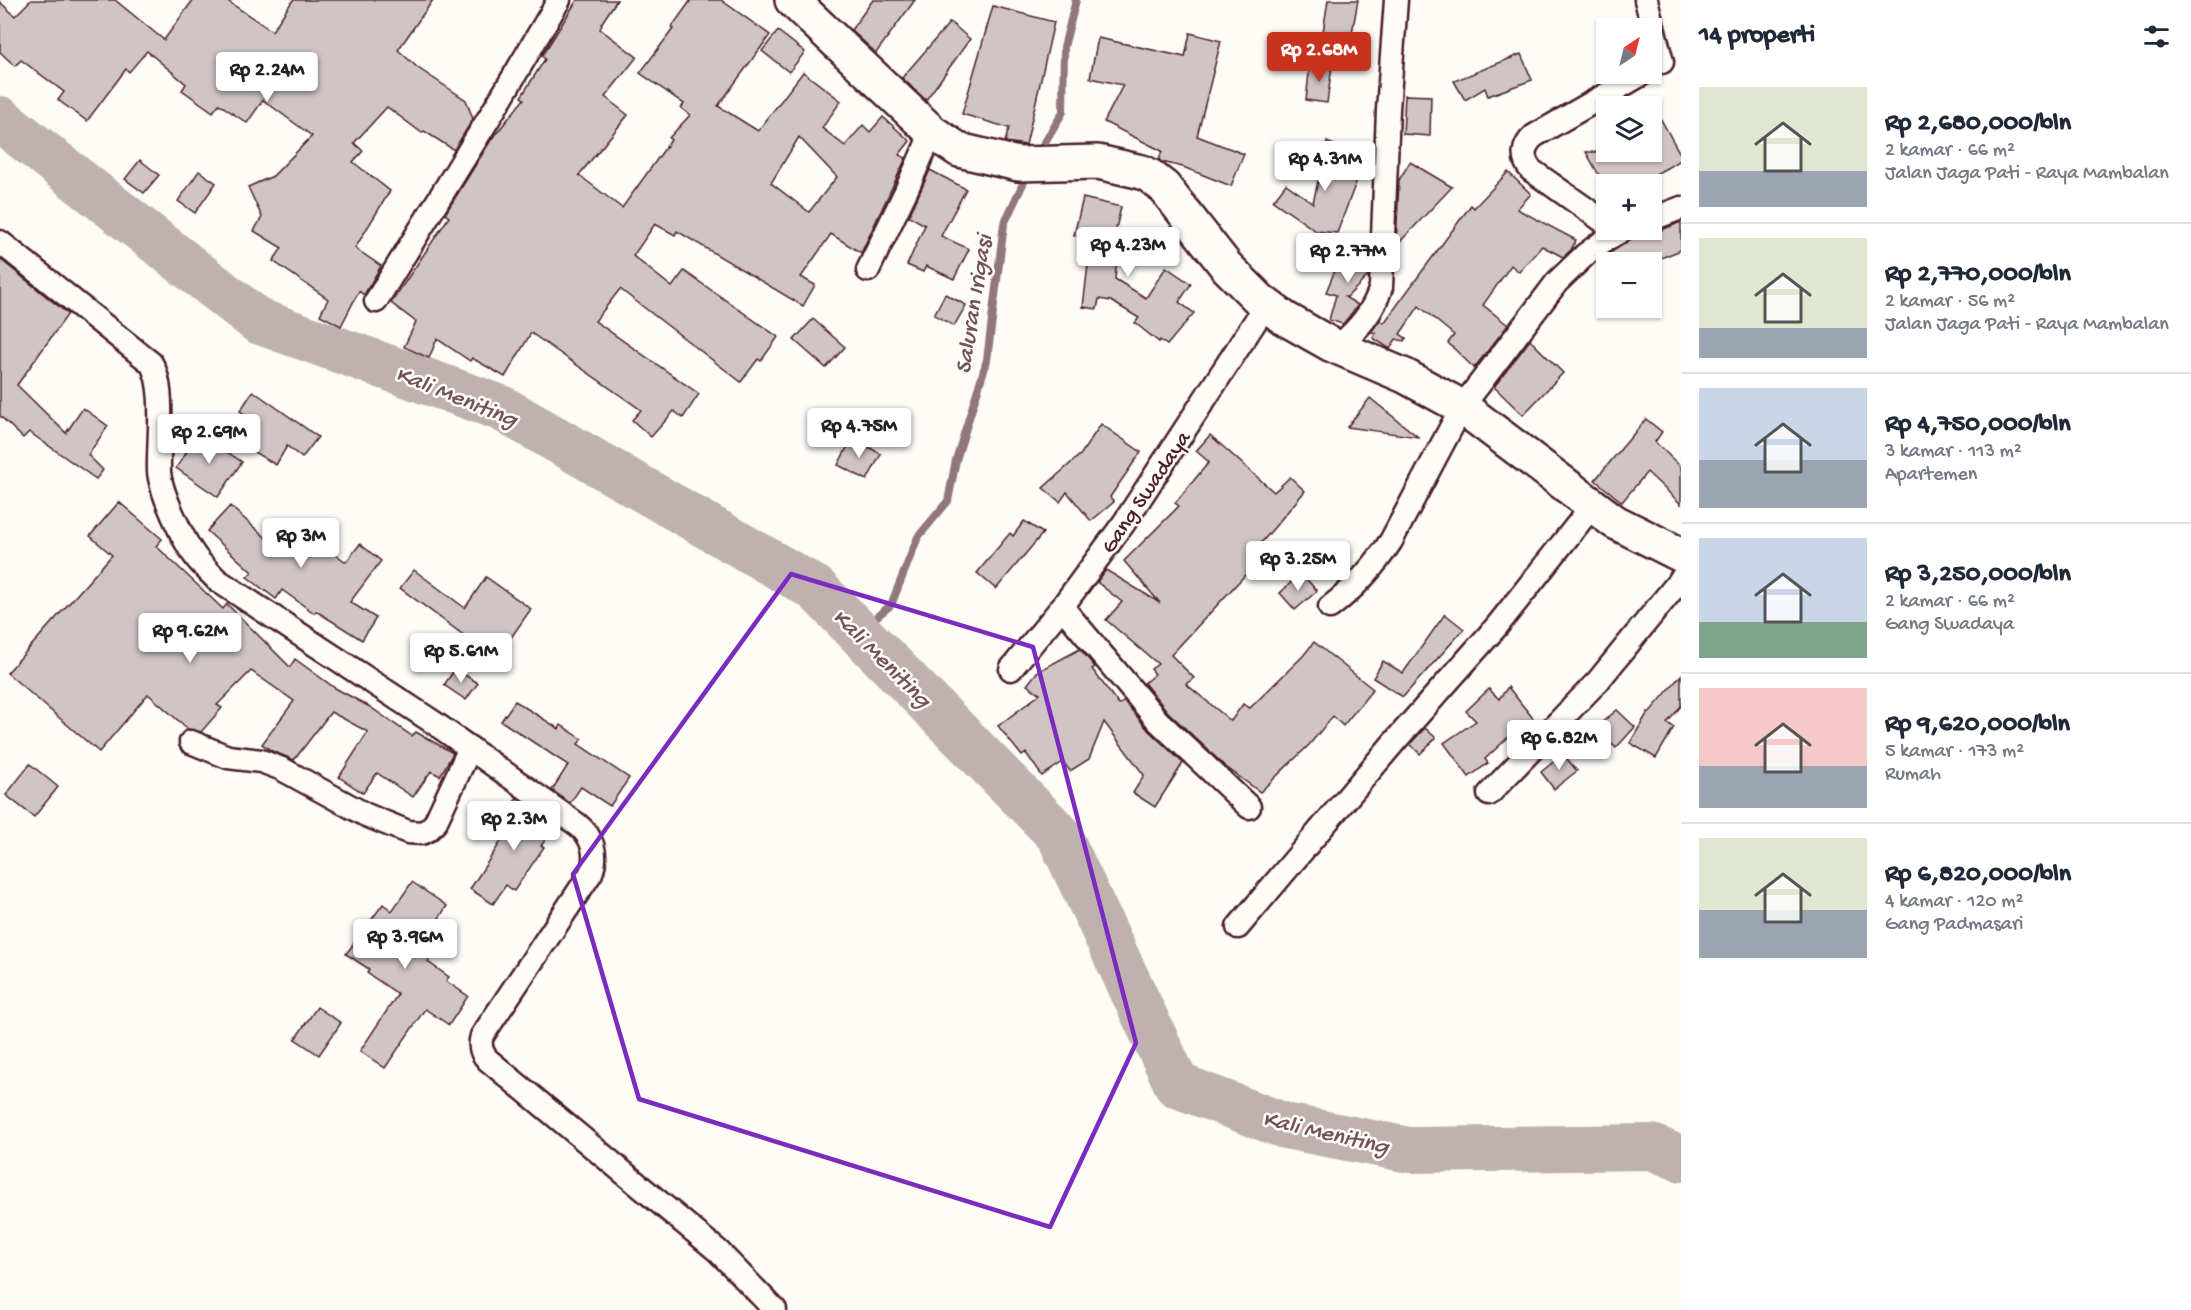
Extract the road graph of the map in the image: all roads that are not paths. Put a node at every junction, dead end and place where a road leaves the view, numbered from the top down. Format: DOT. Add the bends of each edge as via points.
graph roads {
  1 [pos="559,0"];
  2 [pos="792,0"];
  3 [pos="1396,0"];
  4 [pos="1646,0"];
  5 [pos="1665,62"];
  6 [pos="1625,84"];
  7 [pos="932,132"];
  8 [pos="1681,208"];
  9 [pos="1596,214"];
  10 [pos="1662,215"];
  11 [pos="1602,240"];
  12 [pos="0,242"];
  13 [pos="868,270"];
  14 [pos="375,301"];
  15 [pos="1266,305"];
  16 [pos="1338,347"];
  17 [pos="1462,407"];
  18 [pos="1593,506"];
  19 [pos="1681,555"];
  20 [pos="1681,579"];
  21 [pos="1062,607"];
  22 [pos="1330,607"];
  23 [pos="1011,669"];
  24 [pos="191,742"];
  25 [pos="470,748"];
  26 [pos="1489,794"];
  27 [pos="1249,807"];
  28 [pos="1238,927"];
  29 [pos="776,1310"];
  1 -- 14 [label="street"];
  2 -- 7 [label="street"];
  3 -- 16 [label="street" via="1381,287 1365,320"];
  4 -- 5 [label="street"];
  6 -- 9 [label="street" via="1534,136 1525,148 1525,160 1531,170"];
  7 -- 13 [label="street"];
  7 -- 15 [label="street" via="958,150 1018,164 1098,162 1142,172 1158,181 1226,266"];
  8 -- 10 [label="street"];
  11 -- 17 [label="street" via="1557,282"];
  12 -- 25 [label="street" via="139,352 155,369 160,393 160,480 195,557 217,579"];
  15 -- 16 [label="street" via="1307,333"];
  15 -- 21 [label="street, Gang Swadaya" via="1124,523"];
  16 -- 17 [label="street"];
  17 -- 18 [label="street"];
  17 -- 22 [label="street" via="1391,541 1365,577"];
  18 -- 19 [label="street" via="1615,522"];
  18 -- 28 [label="street" via="1497,626"];
  20 -- 26 [label="street" via="1598,681"];
  21 -- 23 [label="street, Gang Swadaya"];
  21 -- 27 [label="street" via="1158,721"];
  24 -- 25 [label="street" via="228,757 261,761 282,769 366,814 415,834 435,823"];
  25 -- 29 [label="street" via="583,829 594,853 588,879 482,1036 482,1052 718,1251"];
}
